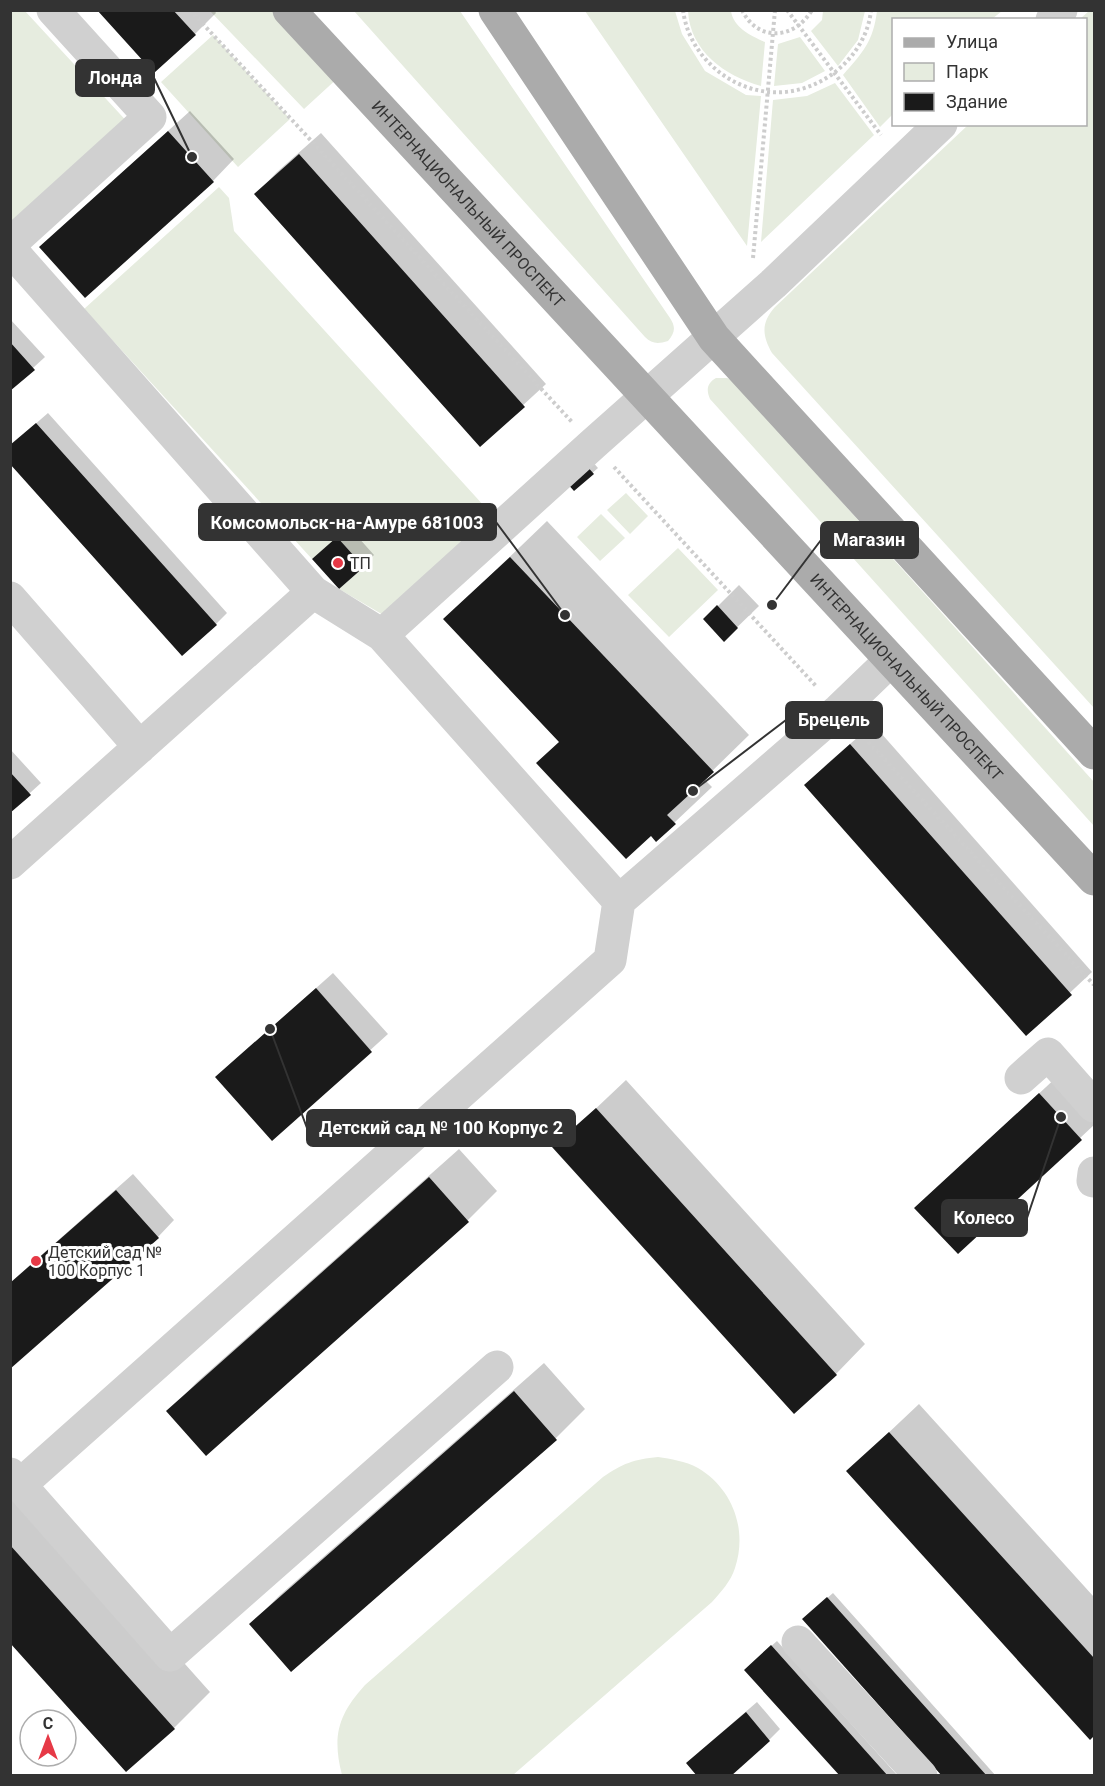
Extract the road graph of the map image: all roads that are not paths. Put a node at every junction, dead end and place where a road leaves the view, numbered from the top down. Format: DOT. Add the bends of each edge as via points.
graph roads {
  1 [pos="53,10"];
  2 [pos="289,10"];
  3 [pos="495,10"];
  4 [pos="939,126"];
  5 [pos="10,244"];
  6 [pos="10,249"];
  7 [pos="714,338"];
  8 [pos="647,396"];
  9 [pos="313,592"];
  10 [pos="10,598"];
  11 [pos="382,635"];
  12 [pos="891,660"];
  13 [pos="140,747"];
  14 [pos="1095,753"];
  15 [pos="10,863"];
  16 [pos="1095,879"];
  17 [pos="620,901"];
  18 [pos="1022,1078"];
  19 [pos="1089,1086"];
  20 [pos="497,1367"];
  21 [pos="15,1480"];
  22 [pos="798,1642"];
  23 [pos="921,1776"];
  1 -- 5 [label="street" via="150,117"];
  2 -- 8 [label="main road, ИНТЕРНАЦИОНАЛЬНЫЙ ПРОСПЕКТ"];
  3 -- 7 [label="main road"];
  4 -- 7 [label="street"];
  6 -- 9 [label="street"];
  7 -- 8 [label="street"];
  7 -- 14 [label="main road"];
  8 -- 11 [label="street"];
  8 -- 12 [label="main road, ИНТЕРНАЦИОНАЛЬНЫЙ ПРОСПЕКТ"];
  9 -- 11 [label="street"];
  9 -- 13 [label="street"];
  10 -- 13 [label="street"];
  11 -- 17 [label="street"];
  12 -- 16 [label="main road, ИНТЕРНАЦИОНАЛЬНЫЙ ПРОСПЕКТ"];
  12 -- 17 [label="street"];
  13 -- 15 [label="street"];
  17 -- 21 [label="street" via="610,960"];
  18 -- 19 [label="street" via="1048,1054"];
  20 -- 21 [label="street" via="170,1655"];
  22 -- 23 [label="street"];
}
